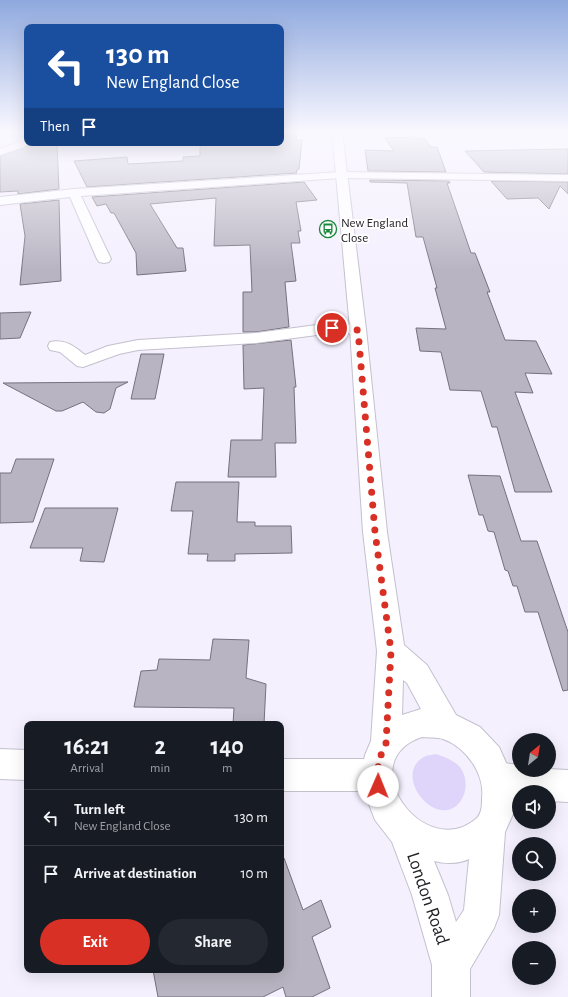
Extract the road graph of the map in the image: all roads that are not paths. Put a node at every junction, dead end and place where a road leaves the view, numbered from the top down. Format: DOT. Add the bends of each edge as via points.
graph roads {
  1 [pos="304,178"];
  2 [pos="341,178"];
  3 [pos="532,178"];
  4 [pos="568,178"];
  5 [pos="74,193"];
  6 [pos="0,201"];
  7 [pos="104,259"];
  8 [pos="358,330"];
  9 [pos="56,346"];
  10 [pos="391,651"];
  11 [pos="446,725"];
  12 [pos="386,743"];
  13 [pos="0,764"];
  14 [pos="24,765"];
  15 [pos="284,775"];
  16 [pos="377,775"];
  17 [pos="497,778"];
  18 [pos="568,786"];
  19 [pos="488,829"];
  20 [pos="405,831"];
  21 [pos="451,981"];
  1 -- 5 [label="street"];
  2 -- 8 [label="street, London Road"];
  3 -- 4 [label="street"];
  5 -- 6 [label="street"];
  5 -- 7 [label="street"];
  8 -- 9 [label="street" via="332,328 256,338 138,345 114,350 83,362 65,347"];
  8 -- 10 [label="street, London Road" via="375,532"];
  10 -- 11 [label="street" via="417,674"];
  10 -- 12 [label="street, London Road"];
  11 -- 12 [label="street, London Road" via="422,723 400,730"];
  11 -- 17 [label="street, London Road" via="469,736 488,758"];
  12 -- 16 [label="street, London Road" via="380,755"];
  13 -- 14 [label="street"];
  15 -- 16 [label="street"];
  16 -- 20 [label="street, London Road" via="386,808"];
  17 -- 18 [label="street"];
  17 -- 19 [label="street, London Road" via="497,814"];
  19 -- 20 [label="street, London Road" via="463,845 441,846 425,842"];
  19 -- 21 [label="street, London Road" via="481,915"];
  20 -- 21 [label="street, London Road" via="430,895"];
}
